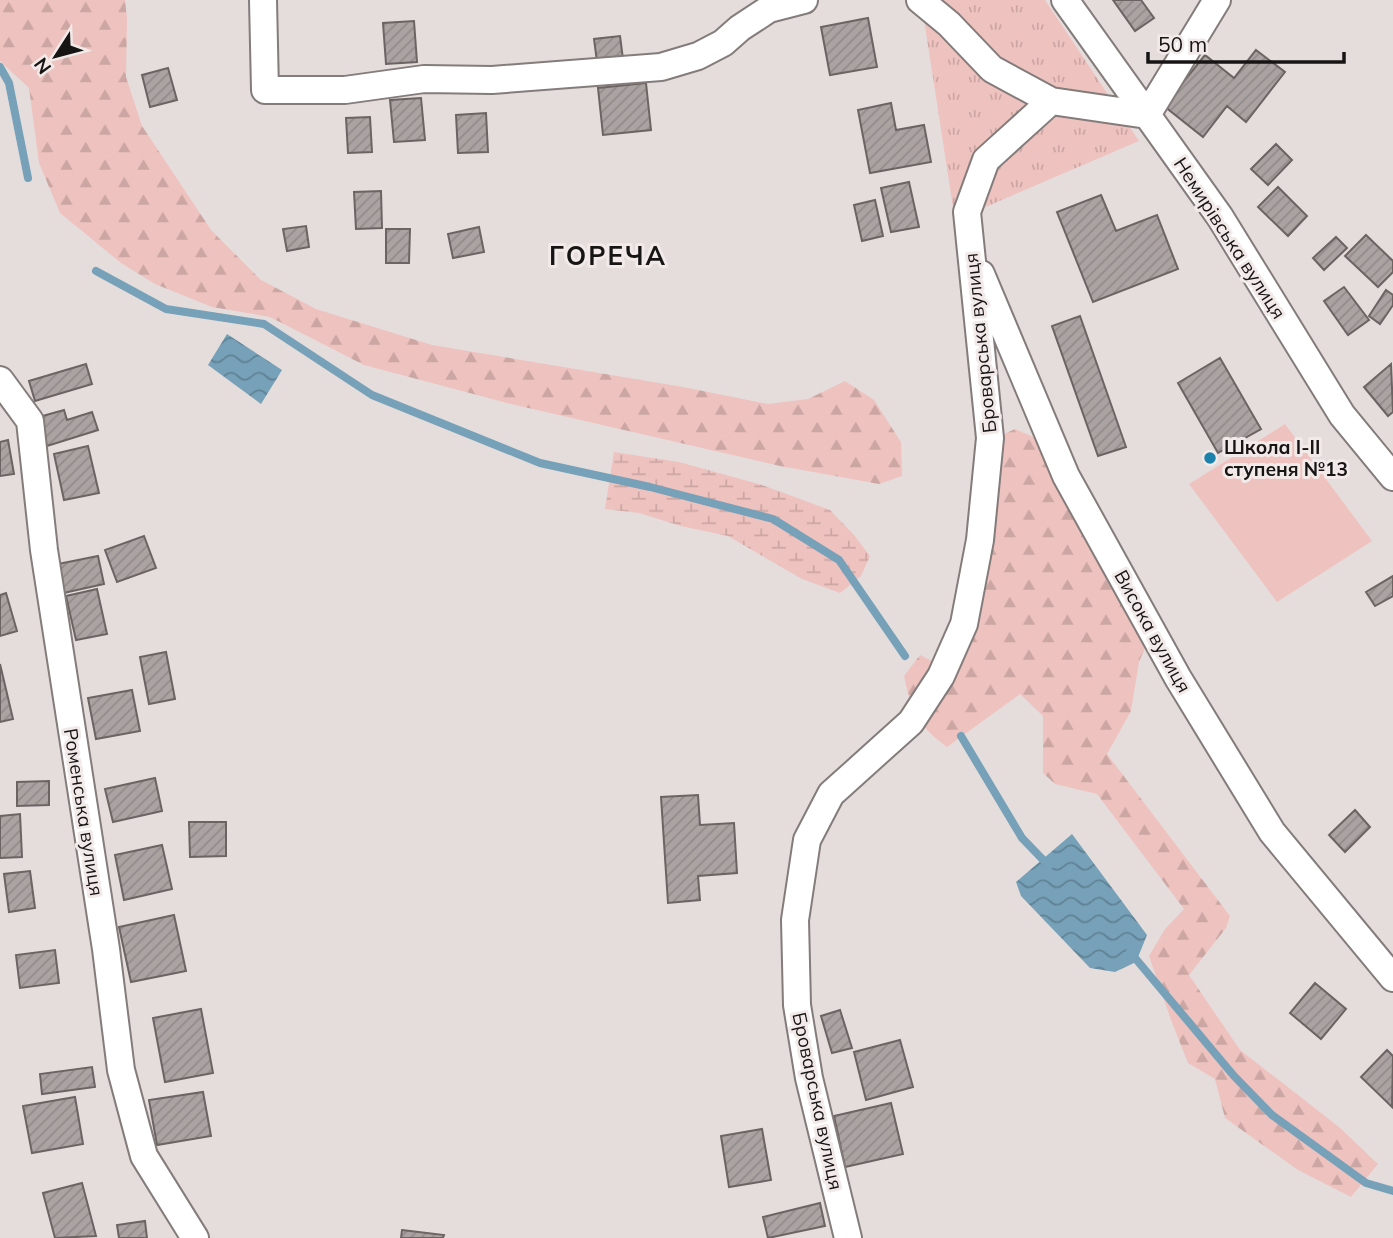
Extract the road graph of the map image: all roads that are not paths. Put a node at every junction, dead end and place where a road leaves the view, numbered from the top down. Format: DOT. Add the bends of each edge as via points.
graph roads {
  1 [pos="263,0"];
  2 [pos="804,0"];
  3 [pos="920,0"];
  4 [pos="1065,0"];
  5 [pos="1217,0"];
  6 [pos="1051,101"];
  7 [pos="1147,116"];
  8 [pos="970,250"];
  9 [pos="0,380"];
  10 [pos="1393,477"];
  11 [pos="1393,978"];
  12 [pos="195,1238"];
  13 [pos="848,1238"];
  1 -- 2 [label="street" via="264,90 345,90 424,79 492,80 661,67 723,43 769,9"];
  3 -- 6 [label="street" via="992,69"];
  4 -- 7 [label="street, Немирівська вулиця"];
  5 -- 7 [label="street"];
  6 -- 7 [label="street"];
  6 -- 8 [label="street, Броварська вулиця" via="986,160 967,212"];
  7 -- 10 [label="street, Немирівська вулиця" via="1220,217 1342,415"];
  8 -- 11 [label="street, Висока вулиця" via="1066,475 1178,678 1272,832"];
  8 -- 13 [label="street, Броварська вулиця" via="990,438 980,540 964,624 941,676 911,722 831,794 807,840 795,920 797,1005 809,1079"];
  9 -- 12 [label="street, Роменська вулиця" via="30,421 44,550 121,1070 144,1156"];
}
